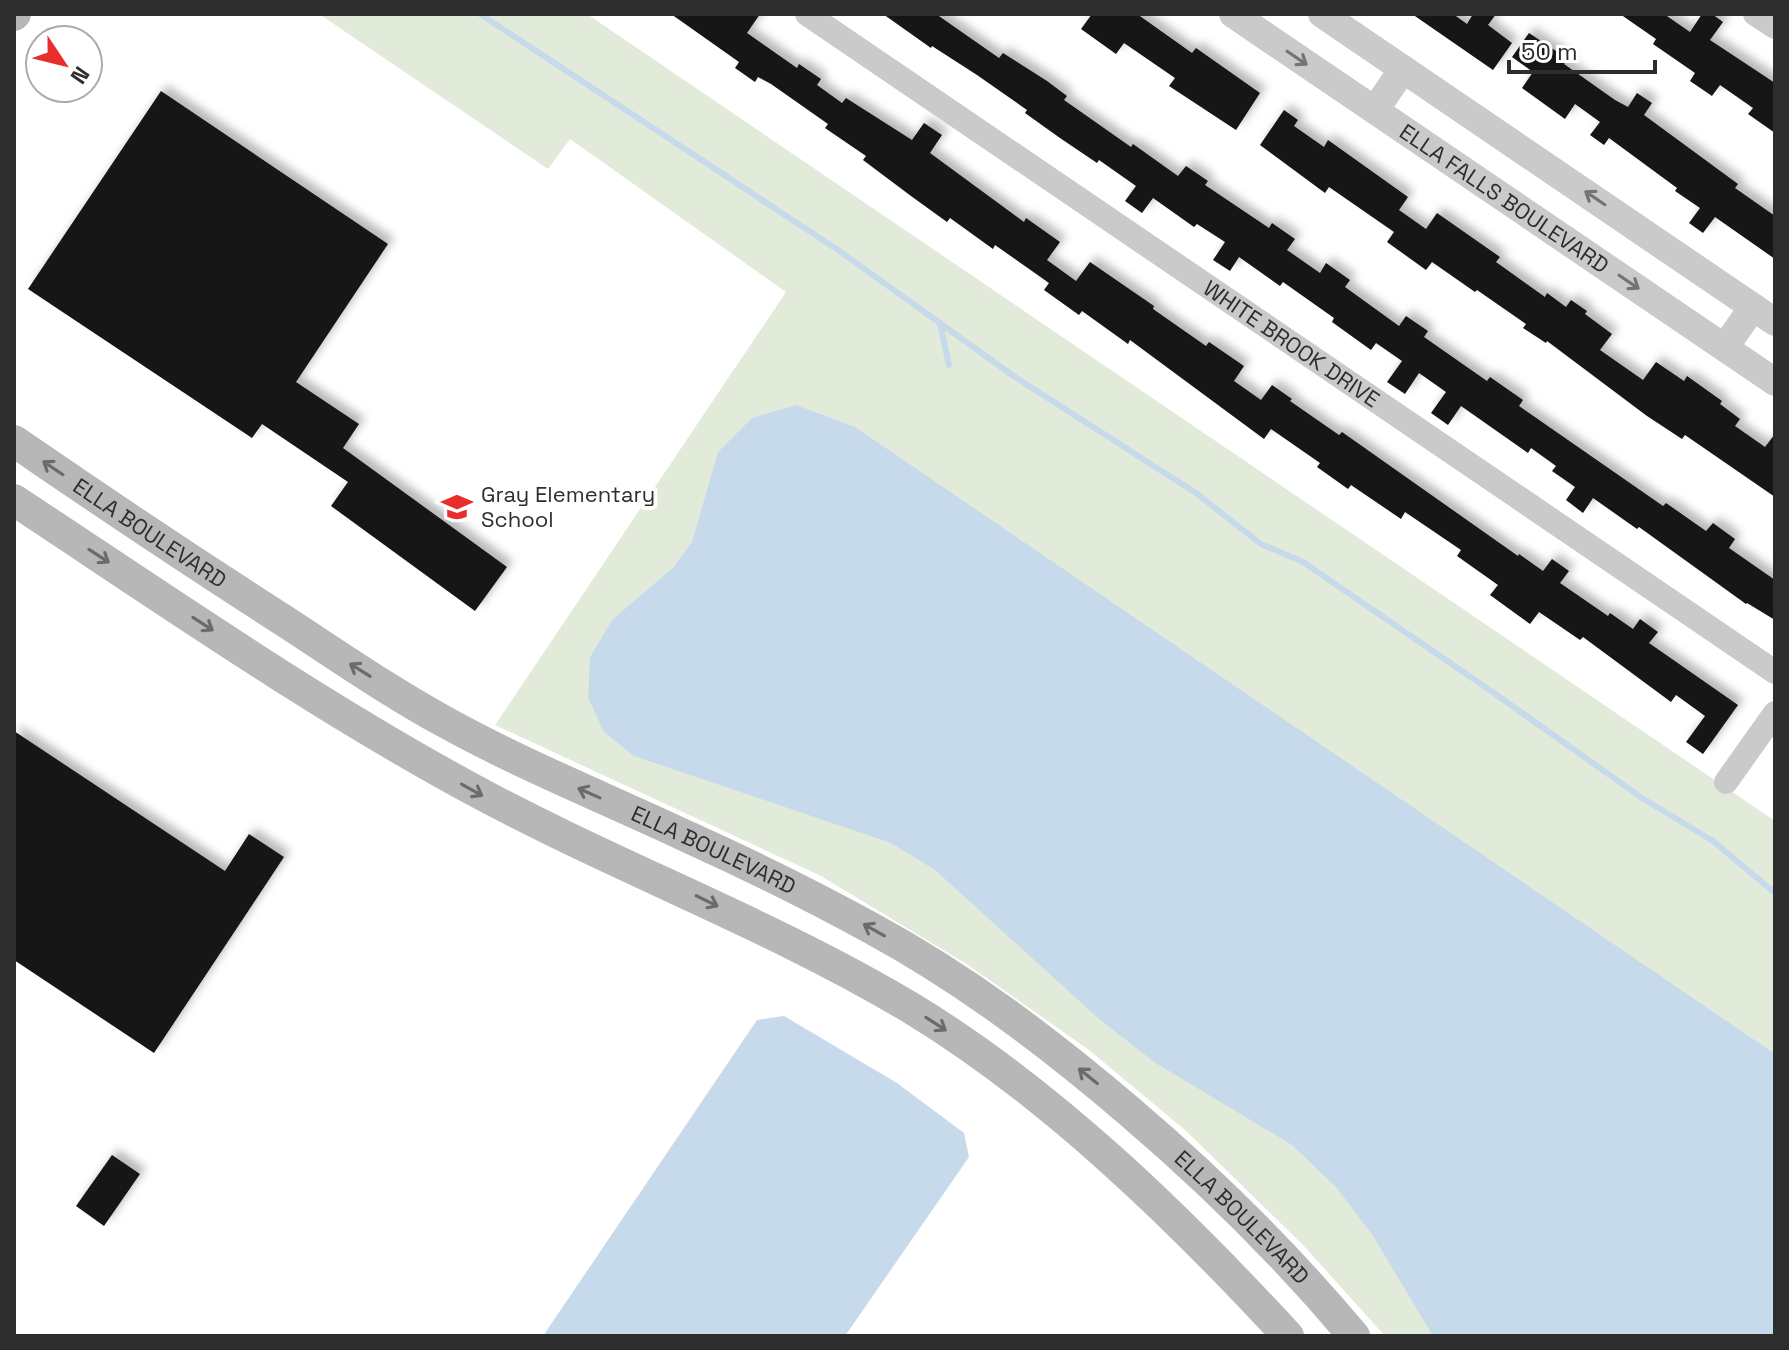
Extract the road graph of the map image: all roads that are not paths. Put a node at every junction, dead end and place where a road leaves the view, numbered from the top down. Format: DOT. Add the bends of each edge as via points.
graph roads {
  1 [pos="807,14"];
  2 [pos="1233,14"];
  3 [pos="1322,14"];
  4 [pos="1755,14"];
  5 [pos="1775,27"];
  6 [pos="1403,69"];
  7 [pos="1375,110"];
  8 [pos="1764,314"];
  9 [pos="1725,347"];
  10 [pos="1775,382"];
  11 [pos="14,441"];
  12 [pos="14,500"];
  13 [pos="163,543"];
  14 [pos="138,581"];
  15 [pos="1775,672"];
  16 [pos="1775,713"];
  17 [pos="454,726"];
  18 [pos="436,770"];
  19 [pos="1726,782"];
  20 [pos="1147,1127"];
  21 [pos="1115,1164"];
  22 [pos="1288,1336"];
  23 [pos="1354,1336"];
  1 -- 15 [label="street, WHITE BROOK DRIVE"];
  2 -- 7 [label="street, ELLA FALLS BOULEVARD, one-way"];
  3 -- 6 [label="street"];
  4 -- 5 [label="street"];
  6 -- 7 [label="street"];
  8 -- 6 [label="street, one-way"];
  7 -- 9 [label="street, ELLA FALLS BOULEVARD, one-way"];
  8 -- 9 [label="street"];
  9 -- 10 [label="street, ELLA FALLS BOULEVARD"];
  13 -- 11 [label="main road, ELLA BOULEVARD, one-way"];
  12 -- 14 [label="main road, one-way"];
  13 -- 14 [label="main road"];
  17 -- 13 [label="main road, ELLA BOULEVARD, one-way"];
  14 -- 18 [label="main road, one-way"];
  16 -- 19 [label="street"];
  17 -- 18 [label="main road"];
  20 -- 17 [label="main road, ELLA BOULEVARD, one-way" via="1043,1039 938,966 783,882 573,787"];
  18 -- 21 [label="main road, one-way" via="552,832 761,927 912,1009 1012,1079"];
  20 -- 21 [label="main road"];
  20 -- 23 [label="main road, ELLA BOULEVARD" via="1238,1210"];
  21 -- 22 [label="main road"];
}
